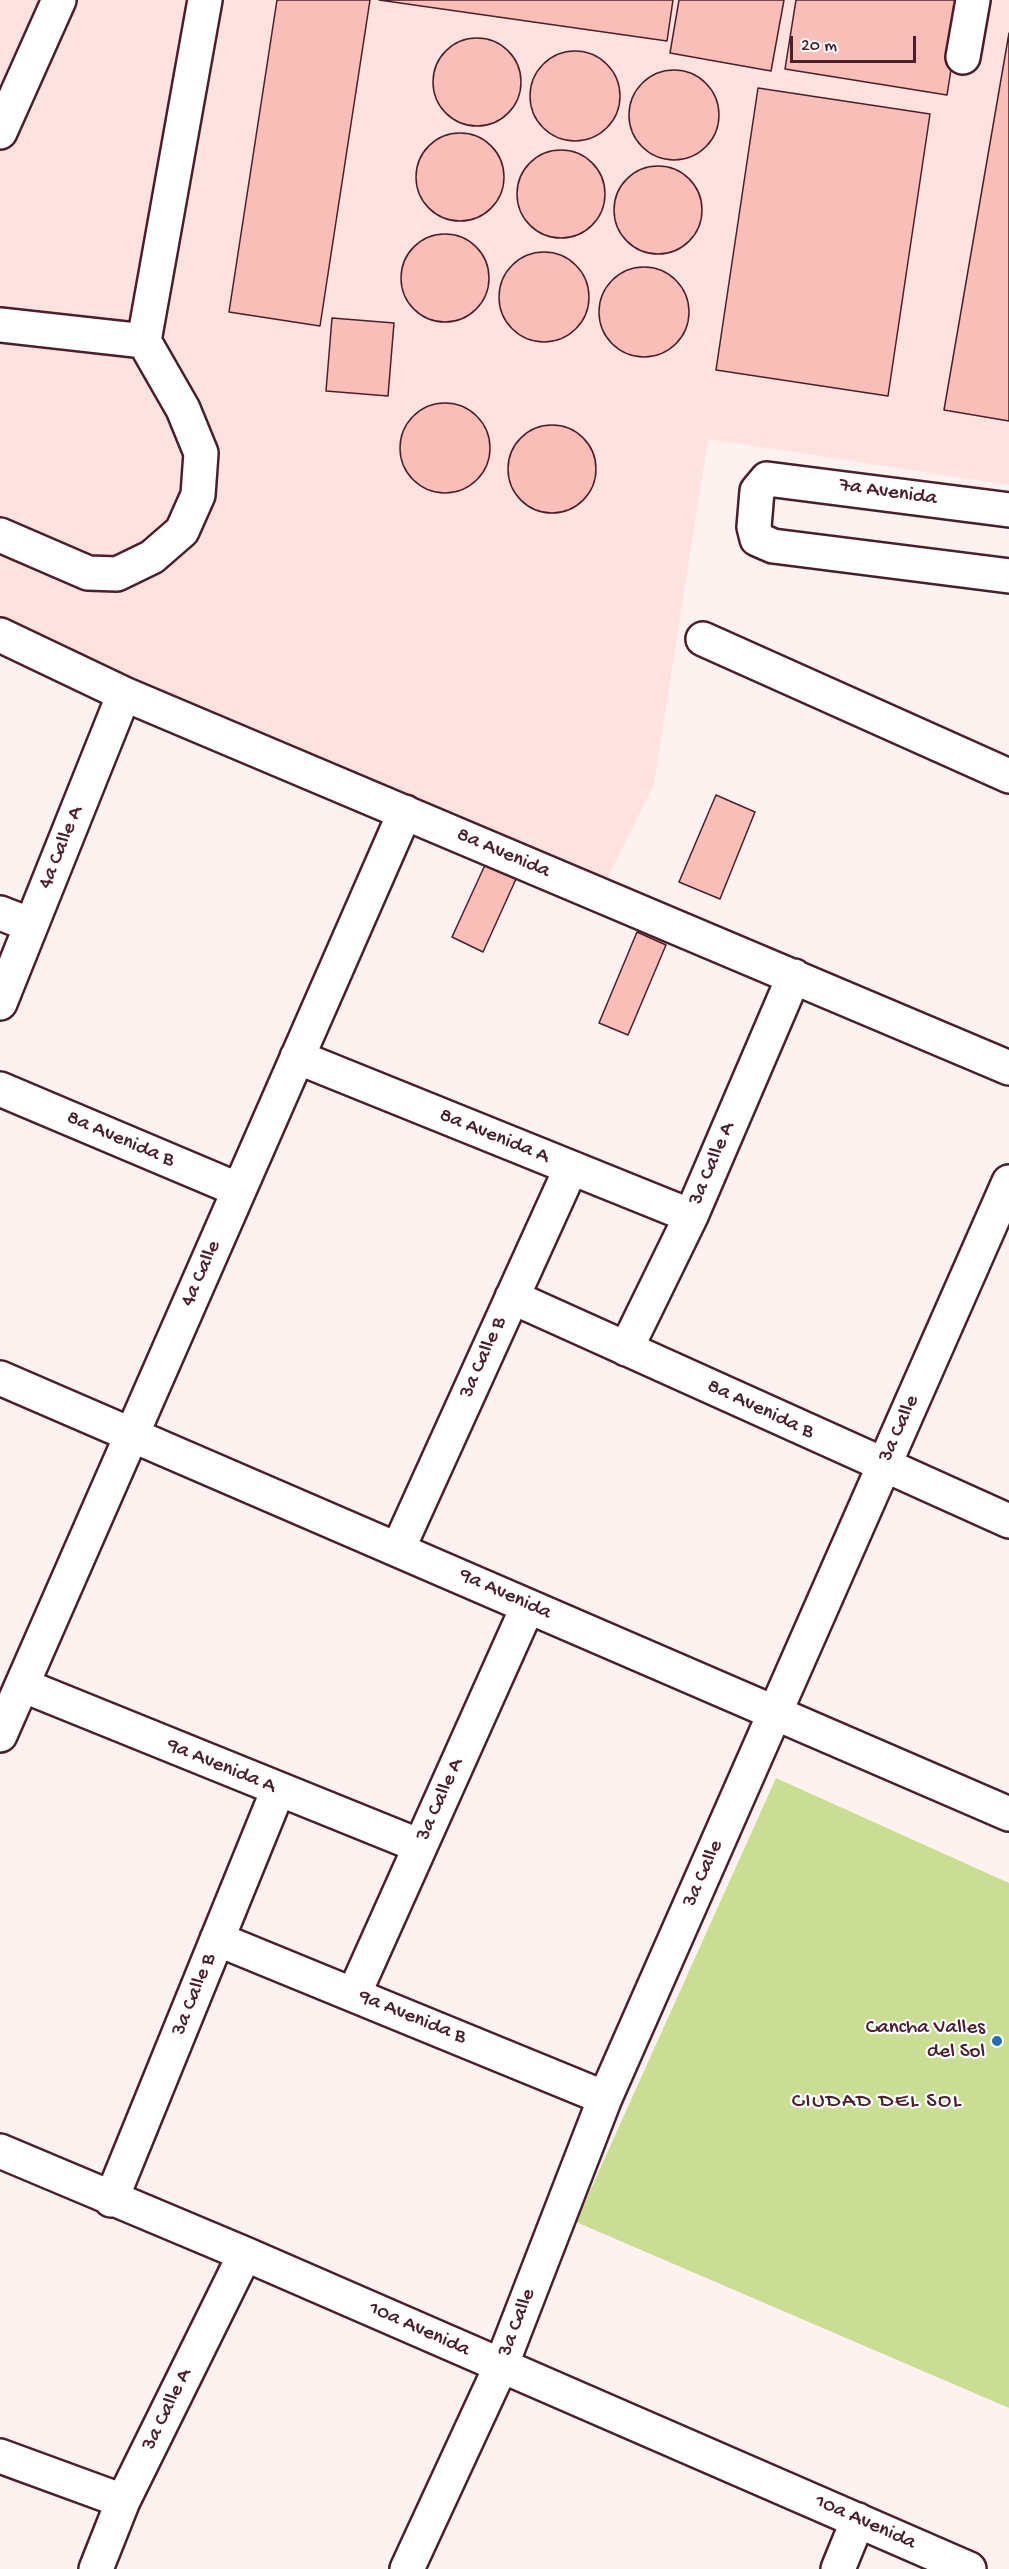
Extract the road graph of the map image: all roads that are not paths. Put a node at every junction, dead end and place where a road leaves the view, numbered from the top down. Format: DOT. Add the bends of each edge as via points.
graph roads {
  1 [pos="59,0"];
  2 [pos="205,0"];
  3 [pos="973,0"];
  4 [pos="963,57"];
  5 [pos="0,132"];
  6 [pos="0,325"];
  7 [pos="144,341"];
  8 [pos="1009,510"];
  9 [pos="0,534"];
  10 [pos="1009,576"];
  11 [pos="0,635"];
  12 [pos="703,639"];
  13 [pos="124,694"];
  14 [pos="1009,776"];
  15 [pos="405,812"];
  16 [pos="0,913"];
  17 [pos="31,925"];
  18 [pos="794,976"];
  19 [pos="0,1003"];
  20 [pos="297,1057"];
  21 [pos="1009,1068"];
  22 [pos="0,1089"];
  23 [pos="571,1168"];
  24 [pos="1009,1182"];
  25 [pos="239,1190"];
  26 [pos="691,1216"];
  27 [pos="512,1297"];
  28 [pos="626,1349"];
  29 [pos="0,1378"];
  30 [pos="131,1435"];
  31 [pos="884,1466"];
  32 [pos="1009,1521"];
  33 [pos="398,1549"];
  34 [pos="528,1606"];
  35 [pos="22,1685"];
  36 [pos="775,1713"];
  37 [pos="0,1735"];
  38 [pos="278,1790"];
  39 [pos="1009,1814"];
  40 [pos="420,1846"];
  41 [pos="217,1939"];
  42 [pos="354,1994"];
  43 [pos="605,2098"];
  44 [pos="0,2151"];
  45 [pos="111,2199"];
  46 [pos="245,2254"];
  47 [pos="501,2366"];
  48 [pos="0,2456"];
  49 [pos="123,2501"];
  50 [pos="858,2520"];
  51 [pos="96,2569"];
  52 [pos="407,2569"];
  53 [pos="838,2569"];
  54 [pos="969,2569"];
  1 -- 5 [label="street"];
  2 -- 7 [label="street"];
  3 -- 4 [label="street"];
  6 -- 7 [label="street"];
  7 -- 9 [label="street" via="183,409 201,453 198,495 182,531 152,557 117,574 88,573"];
  8 -- 10 [label="street, 7a Avenida" via="766,479 757,491 754,527 758,539 773,546"];
  11 -- 13 [label="street, 8a Avenida"];
  12 -- 14 [label="street"];
  13 -- 15 [label="street, 8a Avenida"];
  13 -- 17 [label="street, 4a Calle A"];
  15 -- 18 [label="street, 8a Avenida"];
  15 -- 20 [label="street, 4a Calle"];
  16 -- 17 [label="street"];
  17 -- 19 [label="street, 4a Calle A"];
  18 -- 21 [label="street, 8a Avenida"];
  18 -- 26 [label="street, 3a Calle A"];
  20 -- 23 [label="street, 8a Avenida A"];
  20 -- 25 [label="street, 4a Calle"];
  22 -- 25 [label="street, 8a Avenida B"];
  23 -- 26 [label="street, 8a Avenida A"];
  23 -- 27 [label="street, 3a Calle B"];
  24 -- 31 [label="street, 3a Calle"];
  25 -- 30 [label="street, 4a Calle"];
  26 -- 28 [label="street, 3a Calle A"];
  27 -- 28 [label="street, 8a Avenida B"];
  27 -- 33 [label="street, 3a Calle B"];
  28 -- 31 [label="street, 8a Avenida B"];
  29 -- 30 [label="street, 9a Avenida"];
  30 -- 33 [label="street, 9a Avenida"];
  30 -- 35 [label="street, 4a Calle"];
  31 -- 32 [label="street, 8a Avenida B"];
  31 -- 36 [label="street, 3a Calle"];
  33 -- 34 [label="street, 9a Avenida"];
  34 -- 36 [label="street, 9a Avenida"];
  34 -- 40 [label="street, 3a Calle A"];
  35 -- 37 [label="street, 4a Calle"];
  35 -- 38 [label="street, 9a Avenida A"];
  36 -- 39 [label="street, 9a Avenida"];
  36 -- 43 [label="street, 3a Calle"];
  38 -- 40 [label="street, 9a Avenida A"];
  38 -- 41 [label="street, 3a Calle B"];
  40 -- 42 [label="street, 3a Calle A"];
  41 -- 42 [label="street, 9a Avenida B"];
  41 -- 45 [label="street, 3a Calle B"];
  42 -- 43 [label="street, 9a Avenida B"];
  43 -- 47 [label="street, 3a Calle"];
  44 -- 45 [label="street, 10a Avenida"];
  45 -- 46 [label="street, 10a Avenida"];
  46 -- 47 [label="street, 10a Avenida"];
  46 -- 49 [label="street, 3a Calle A"];
  47 -- 50 [label="street, 10a Avenida"];
  47 -- 52 [label="street, 3a Calle"];
  48 -- 49 [label="street"];
  49 -- 51 [label="street, 3a Calle A"];
  50 -- 53 [label="street"];
  50 -- 54 [label="street, 10a Avenida"];
}
